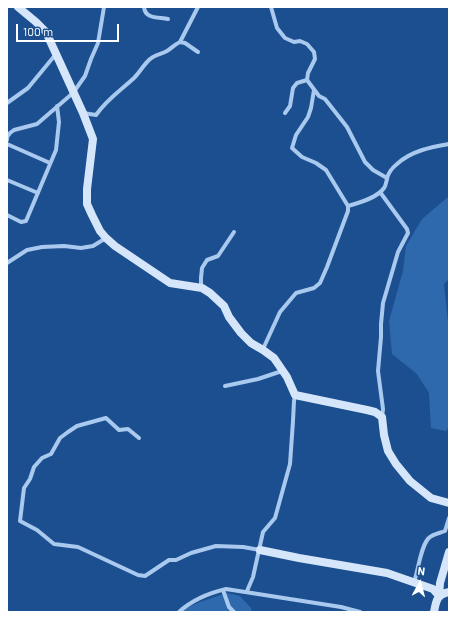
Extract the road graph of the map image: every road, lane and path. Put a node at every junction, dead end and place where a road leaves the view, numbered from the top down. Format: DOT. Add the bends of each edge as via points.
graph roads {
  1 [pos="18,7"];
  2 [pos="104,7"];
  3 [pos="144,7"];
  4 [pos="198,7"];
  5 [pos="270,7"];
  6 [pos="168,19"];
  7 [pos="180,42"];
  8 [pos="198,52"];
  9 [pos="56,54"];
  10 [pos="306,80"];
  11 [pos="314,90"];
  12 [pos="73,92"];
  13 [pos="7,103"];
  14 [pos="57,106"];
  15 [pos="83,113"];
  16 [pos="285,113"];
  17 [pos="7,140"];
  18 [pos="7,144"];
  19 [pos="449,144"];
  20 [pos="50,164"];
  21 [pos="387,178"];
  22 [pos="7,180"];
  23 [pos="380,192"];
  24 [pos="38,193"];
  25 [pos="348,206"];
  26 [pos="7,215"];
  27 [pos="234,232"];
  28 [pos="106,238"];
  29 [pos="7,263"];
  30 [pos="202,288"];
  31 [pos="262,350"];
  32 [pos="283,371"];
  33 [pos="225,386"];
  34 [pos="295,395"];
  35 [pos="382,417"];
  36 [pos="139,438"];
  37 [pos="449,503"];
  38 [pos="449,518"];
  39 [pos="260,550"];
  40 [pos="449,552"];
  41 [pos="414,582"];
  42 [pos="223,590"];
  43 [pos="247,592"];
  44 [pos="446,595"];
  45 [pos="179,612"];
  46 [pos="234,612"];
  47 [pos="360,612"];
  48 [pos="434,612"];
  1 -- 9 [label="street" via="46,32"];
  2 -- 12 [label="street" via="98,42 85,76"];
  3 -- 6 [label="street" via="144,12 148,15"];
  4 -- 7 [label="street"];
  5 -- 10 [label="street" via="277,28 285,38 307,44 314,52 315,59"];
  7 -- 8 [label="street"];
  7 -- 15 [label="street" via="148,61 135,77 101,107 96,116"];
  9 -- 12 [label="street"];
  9 -- 13 [label="street" via="28,88"];
  10 -- 11 [label="street"];
  10 -- 16 [label="street" via="293,88 290,106"];
  11 -- 21 [label="street" via="325,98 347,127 365,162"];
  11 -- 25 [label="street" via="308,117 296,135 292,148 302,157 326,170"];
  12 -- 14 [label="street"];
  12 -- 15 [label="street"];
  14 -- 17 [label="street" via="37,124 14,130"];
  14 -- 20 [label="street" via="59,122 56,150"];
  15 -- 28 [label="street" via="93,139 87,204"];
  18 -- 20 [label="street"];
  19 -- 21 [label="street" via="408,155 396,164"];
  20 -- 24 [label="street"];
  21 -- 23 [label="street" via="385,187"];
  22 -- 24 [label="street"];
  23 -- 25 [label="street" via="365,202"];
  23 -- 35 [label="street" via="408,233 398,252 383,303 378,371 384,409"];
  24 -- 26 [label="street" via="26,221 21,222"];
  25 -- 31 [label="street" via="320,283 314,288 296,293 280,312"];
  27 -- 30 [label="street" via="218,256 207,260 202,268"];
  28 -- 29 [label="street" via="93,246 82,248 42,246 27,250"];
  28 -- 30 [label="street" via="170,284"];
  30 -- 31 [label="street" via="224,306 241,333"];
  31 -- 32 [label="street" via="274,358"];
  32 -- 33 [label="street"];
  32 -- 34 [label="street"];
  34 -- 35 [label="street" via="375,412"];
  34 -- 39 [label="street" via="290,464 275,518 263,532"];
  35 -- 37 [label="street" via="388,451 396,464 410,481 431,498"];
  36 -- 39 [label="street" via="128,429 119,430 106,418 77,426 68,432 60,438 51,454 42,458 34,467 24,488 20,521 37,530 54,544 78,547 145,576 169,560 216,546"];
  38 -- 41 [label="street" via="445,531 426,541"];
  39 -- 41 [label="street" via="387,573"];
  39 -- 43 [label="street"];
  40 -- 44 [label="street" via="440,583"];
  41 -- 44 [label="street"];
  42 -- 43 [label="street"];
  42 -- 45 [label="street" via="187,605"];
  42 -- 46 [label="street" via="229,607"];
  43 -- 47 [label="street" via="341,606"];
  44 -- 48 [label="street" via="436,601"];
}
